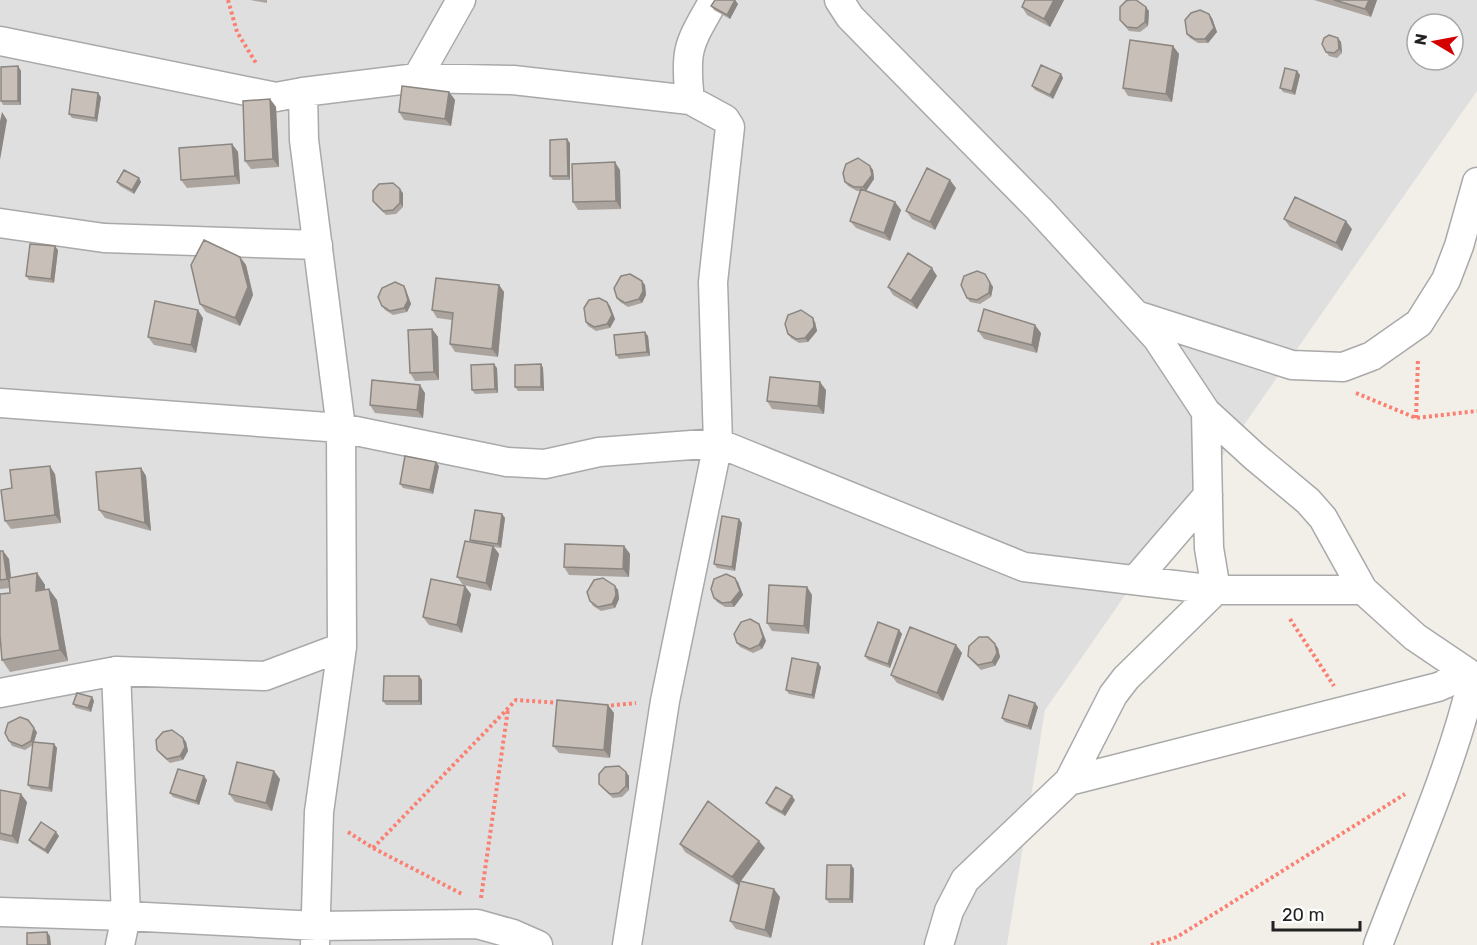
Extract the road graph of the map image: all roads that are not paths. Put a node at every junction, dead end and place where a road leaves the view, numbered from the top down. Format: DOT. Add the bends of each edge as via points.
graph roads {
  1 [pos="461,0"];
  2 [pos="714,0"];
  3 [pos="847,6"];
  4 [pos="0,41"];
  5 [pos="417,78"];
  6 [pos="290,94"];
  7 [pos="690,100"];
  8 [pos="1477,182"];
  9 [pos="0,223"];
  10 [pos="318,245"];
  11 [pos="1136,315"];
  12 [pos="0,402"];
  13 [pos="1206,412"];
  14 [pos="341,428"];
  15 [pos="718,443"];
  16 [pos="1208,495"];
  17 [pos="1136,579"];
  18 [pos="1216,590"];
  19 [pos="1363,590"];
  20 [pos="342,647"];
  21 [pos="116,671"];
  22 [pos="1470,675"];
  23 [pos="0,693"];
  24 [pos="1069,781"];
  25 [pos="0,912"];
  26 [pos="126,916"];
  27 [pos="316,936"];
  28 [pos="120,945"];
  29 [pos="538,945"];
  30 [pos="627,945"];
  31 [pos="939,945"];
  32 [pos="1378,945"];
  1 -- 5 [label="street"];
  2 -- 7 [label="street" via="687,53"];
  3 -- 11 [label="street"];
  4 -- 6 [label="street"];
  5 -- 6 [label="street"];
  5 -- 7 [label="street" via="513,80"];
  6 -- 10 [label="street" via="304,140"];
  7 -- 15 [label="street" via="725,119 730,127 713,282"];
  8 -- 11 [label="street" via="1446,280 1419,323 1372,356 1343,367 1292,365"];
  9 -- 10 [label="street" via="104,238"];
  10 -- 14 [label="street"];
  11 -- 13 [label="street" via="1157,338"];
  12 -- 14 [label="street"];
  13 -- 16 [label="street"];
  13 -- 19 [label="street" via="1323,518"];
  14 -- 15 [label="street" via="507,462 545,464 599,452"];
  14 -- 20 [label="street"];
  15 -- 17 [label="street" via="1023,567"];
  15 -- 30 [label="street" via="665,701"];
  16 -- 17 [label="street"];
  16 -- 18 [label="street" via="1209,548"];
  17 -- 18 [label="street"];
  18 -- 19 [label="street"];
  18 -- 24 [label="street" via="1126,678 1113,695"];
  19 -- 22 [label="street" via="1415,637"];
  20 -- 21 [label="street" via="265,676"];
  20 -- 27 [label="street" via="319,812"];
  21 -- 23 [label="street"];
  21 -- 26 [label="street"];
  22 -- 24 [label="street" via="1350,711"];
  22 -- 32 [label="street" via="1466,706"];
  24 -- 31 [label="street" via="965,880 949,911"];
  25 -- 26 [label="street"];
  26 -- 27 [label="street"];
  26 -- 28 [label="street"];
  27 -- 29 [label="street" via="477,924"];
}
